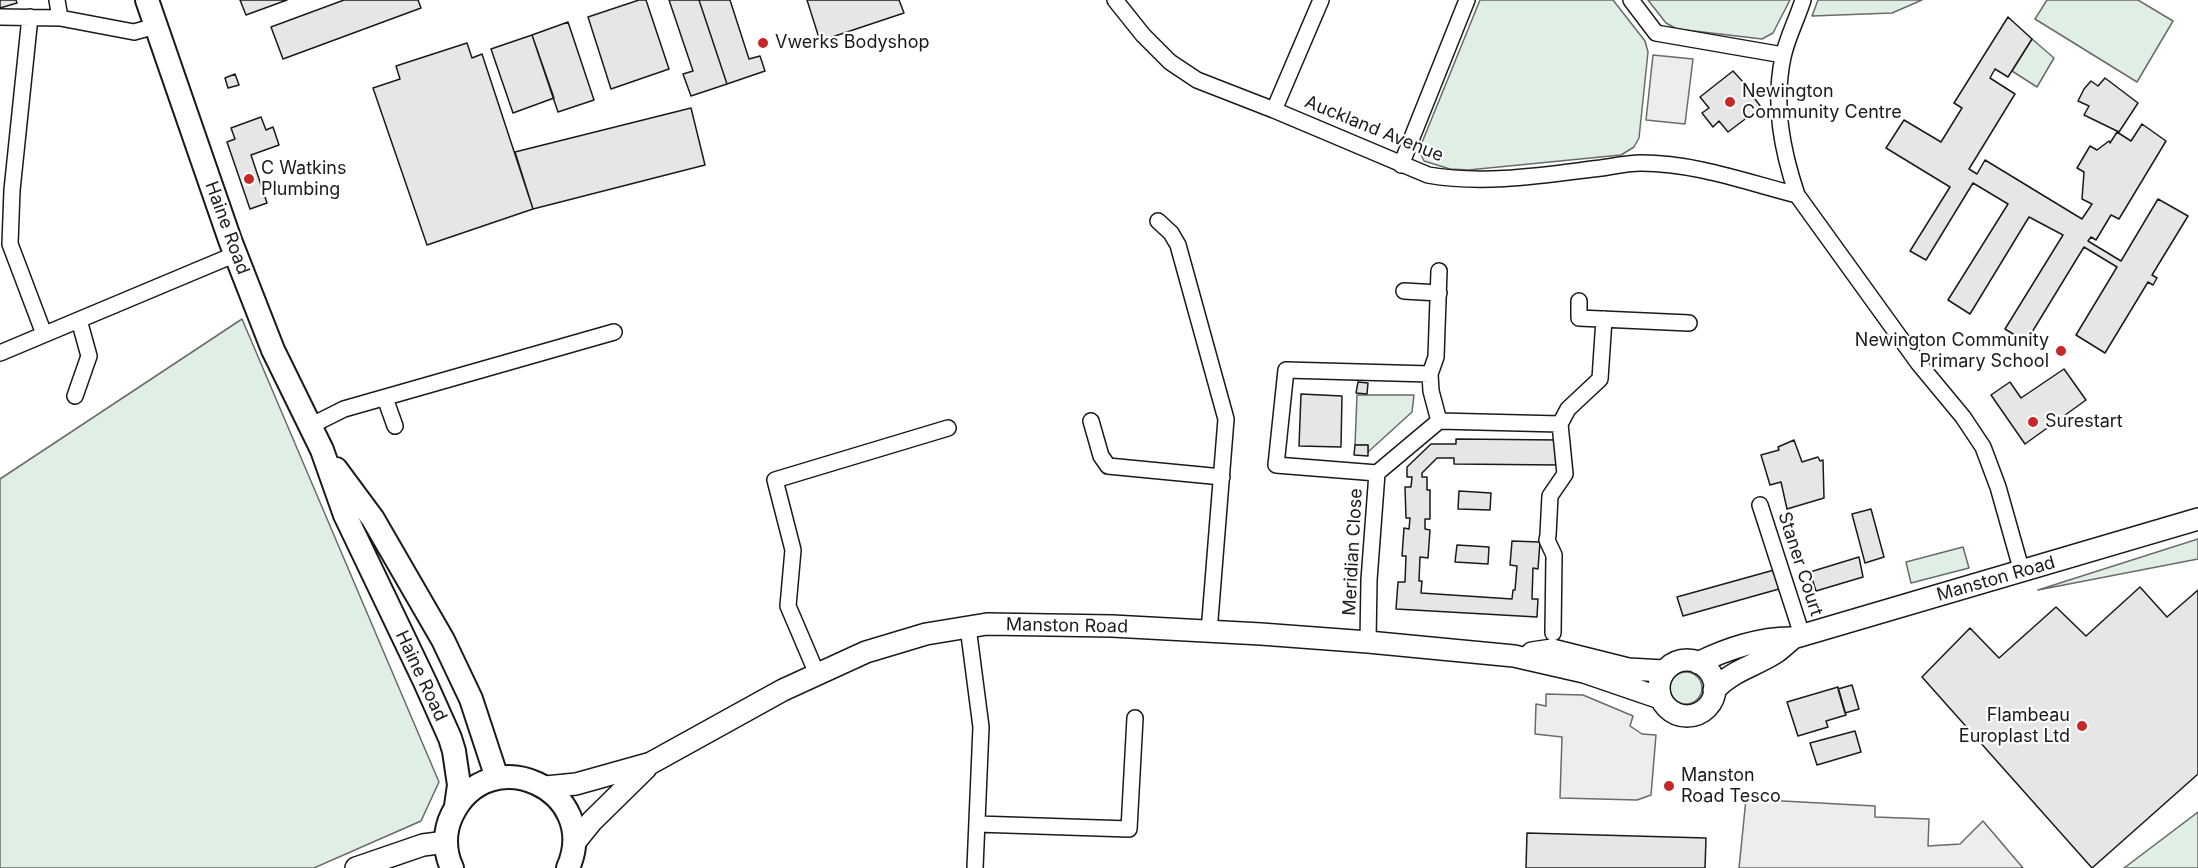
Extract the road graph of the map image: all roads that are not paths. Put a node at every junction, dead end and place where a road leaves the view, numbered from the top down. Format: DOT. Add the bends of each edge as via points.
graph roads {
  1 [pos="57,0"];
  2 [pos="147,0"];
  3 [pos="1115,0"];
  4 [pos="1321,0"];
  5 [pos="1467,0"];
  6 [pos="1631,0"];
  7 [pos="1803,0"];
  8 [pos="0,17"];
  9 [pos="30,17"];
  10 [pos="60,18"];
  11 [pos="156,26"];
  12 [pos="1783,55"];
  13 [pos="1275,110"];
  14 [pos="8,159"];
  15 [pos="1401,165"];
  16 [pos="1797,195"];
  17 [pos="1158,221"];
  18 [pos="236,254"];
  19 [pos="1439,271"];
  20 [pos="1404,291"];
  21 [pos="1439,293"];
  22 [pos="1579,301"];
  23 [pos="1604,319"];
  24 [pos="79,320"];
  25 [pos="1689,323"];
  26 [pos="614,332"];
  27 [pos="44,334"];
  28 [pos="0,353"];
  29 [pos="1430,374"];
  30 [pos="75,396"];
  31 [pos="385,398"];
  32 [pos="1091,421"];
  33 [pos="1439,421"];
  34 [pos="1560,424"];
  35 [pos="310,426"];
  36 [pos="394,426"];
  37 [pos="948,428"];
  38 [pos="322,450"];
  39 [pos="1377,472"];
  40 [pos="1222,477"];
  41 [pos="1760,506"];
  42 [pos="2198,519"];
  43 [pos="2022,572"];
  44 [pos="968,627"];
  45 [pos="1209,632"];
  46 [pos="1553,633"];
  47 [pos="1798,637"];
  48 [pos="1368,642"];
  49 [pos="1514,656"];
  50 [pos="1698,663"];
  51 [pos="1664,671"];
  52 [pos="817,674"];
  53 [pos="1714,690"];
  54 [pos="1660,698"];
  55 [pos="1135,718"];
  56 [pos="651,764"];
  57 [pos="497,778"];
  58 [pos="546,787"];
  59 [pos="456,806"];
  60 [pos="977,824"];
  61 [pos="446,842"];
  62 [pos="575,842"];
  63 [pos="356,868"];
  64 [pos="452,868"];
  65 [pos="568,868"];
  66 [pos="975,868"];
  1 -- 10 [label="street"];
  2 -- 11 [label="main road, Haine Road"];
  3 -- 13 [label="street, Auckland Avenue" via="1170,62 1197,80"];
  4 -- 13 [label="street"];
  5 -- 15 [label="street"];
  6 -- 12 [label="street" via="1656,33"];
  7 -- 12 [label="street"];
  8 -- 9 [label="street"];
  9 -- 10 [label="street"];
  9 -- 14 [label="street"];
  10 -- 11 [label="street" via="134,32"];
  11 -- 18 [label="main road, Haine Road"];
  12 -- 16 [label="street" via="1778,105 1781,139"];
  13 -- 15 [label="street, Auckland Avenue"];
  14 -- 27 [label="street" via="10,244"];
  15 -- 16 [label="street, Auckland Avenue" via="1450,179 1486,180 1638,163 1677,164"];
  16 -- 43 [label="street" via="1983,447"];
  17 -- 40 [label="street" via="1178,245 1226,418"];
  18 -- 24 [label="street"];
  18 -- 35 [label="main road, Haine Road" via="273,350"];
  19 -- 21 [label="street"];
  20 -- 21 [label="street"];
  21 -- 29 [label="street" via="1436,357"];
  22 -- 23 [label="street" via="1579,318"];
  23 -- 25 [label="street"];
  23 -- 34 [label="street" via="1600,379 1568,409"];
  24 -- 27 [label="street"];
  24 -- 30 [label="street" via="89,356"];
  26 -- 31 [label="street"];
  27 -- 28 [label="street"];
  29 -- 33 [label="street"];
  29 -- 39 [label="street" via="1286,370 1276,465"];
  31 -- 35 [label="street" via="344,409"];
  31 -- 36 [label="street"];
  32 -- 40 [label="street" via="1101,456 1108,466"];
  33 -- 34 [label="street"];
  33 -- 39 [label="street, Meridian Close"];
  34 -- 46 [label="street" via="1565,474 1550,496 1547,540 1554,555"];
  35 -- 38 [label="main road, Haine Road"];
  37 -- 52 [label="street" via="775,480 794,550 788,606"];
  38 -- 57 [label="main road, Haine Road" via="373,519 437,630 471,699"];
  38 -- 59 [label="main road, Haine Road" via="345,514 450,738 459,785"];
  39 -- 48 [label="street, Meridian Close"];
  40 -- 45 [label="street"];
  41 -- 47 [label="street, Staner Court"];
  42 -- 43 [label="main road, Manston Road"];
  43 -- 47 [label="main road, Manston Road"];
  44 -- 45 [label="main road, Manston Road" via="1112,626"];
  44 -- 52 [label="main road, Manston Road" via="895,642"];
  44 -- 60 [label="street" via="981,727"];
  45 -- 48 [label="main road, Manston Road"];
  47 -- 50 [label="main road, Manston Road" via="1774,638"];
  47 -- 53 [label="main road, Manston Road"];
  48 -- 49 [label="main road, Manston Road"];
  49 -- 51 [label="main road, Manston Road" via="1552,650 1628,669"];
  49 -- 54 [label="main road, Manston Road" via="1584,672"];
  50 -- 51 [label="main road, Manston Road" via="1680,661"];
  50 -- 53 [label="main road" via="1711,674"];
  51 -- 54 [label="main road"];
  52 -- 56 [label="main road, Manston Road"];
  53 -- 54 [label="main road, Manston Road" via="1707,707 1687,716 1673,712"];
  55 -- 60 [label="street" via="1129,830"];
  56 -- 58 [label="main road, Manston Road" via="576,784"];
  56 -- 62 [label="main road, Manston Road"];
  57 -- 58 [label="main road" via="522,778"];
  57 -- 59 [label="main road" via="474,788"];
  58 -- 62 [label="main road" via="564,805"];
  59 -- 61 [label="main road"];
  60 -- 66 [label="street"];
  61 -- 63 [label="main road" via="423,845"];
  61 -- 64 [label="main road"];
  62 -- 65 [label="main road"];
}
